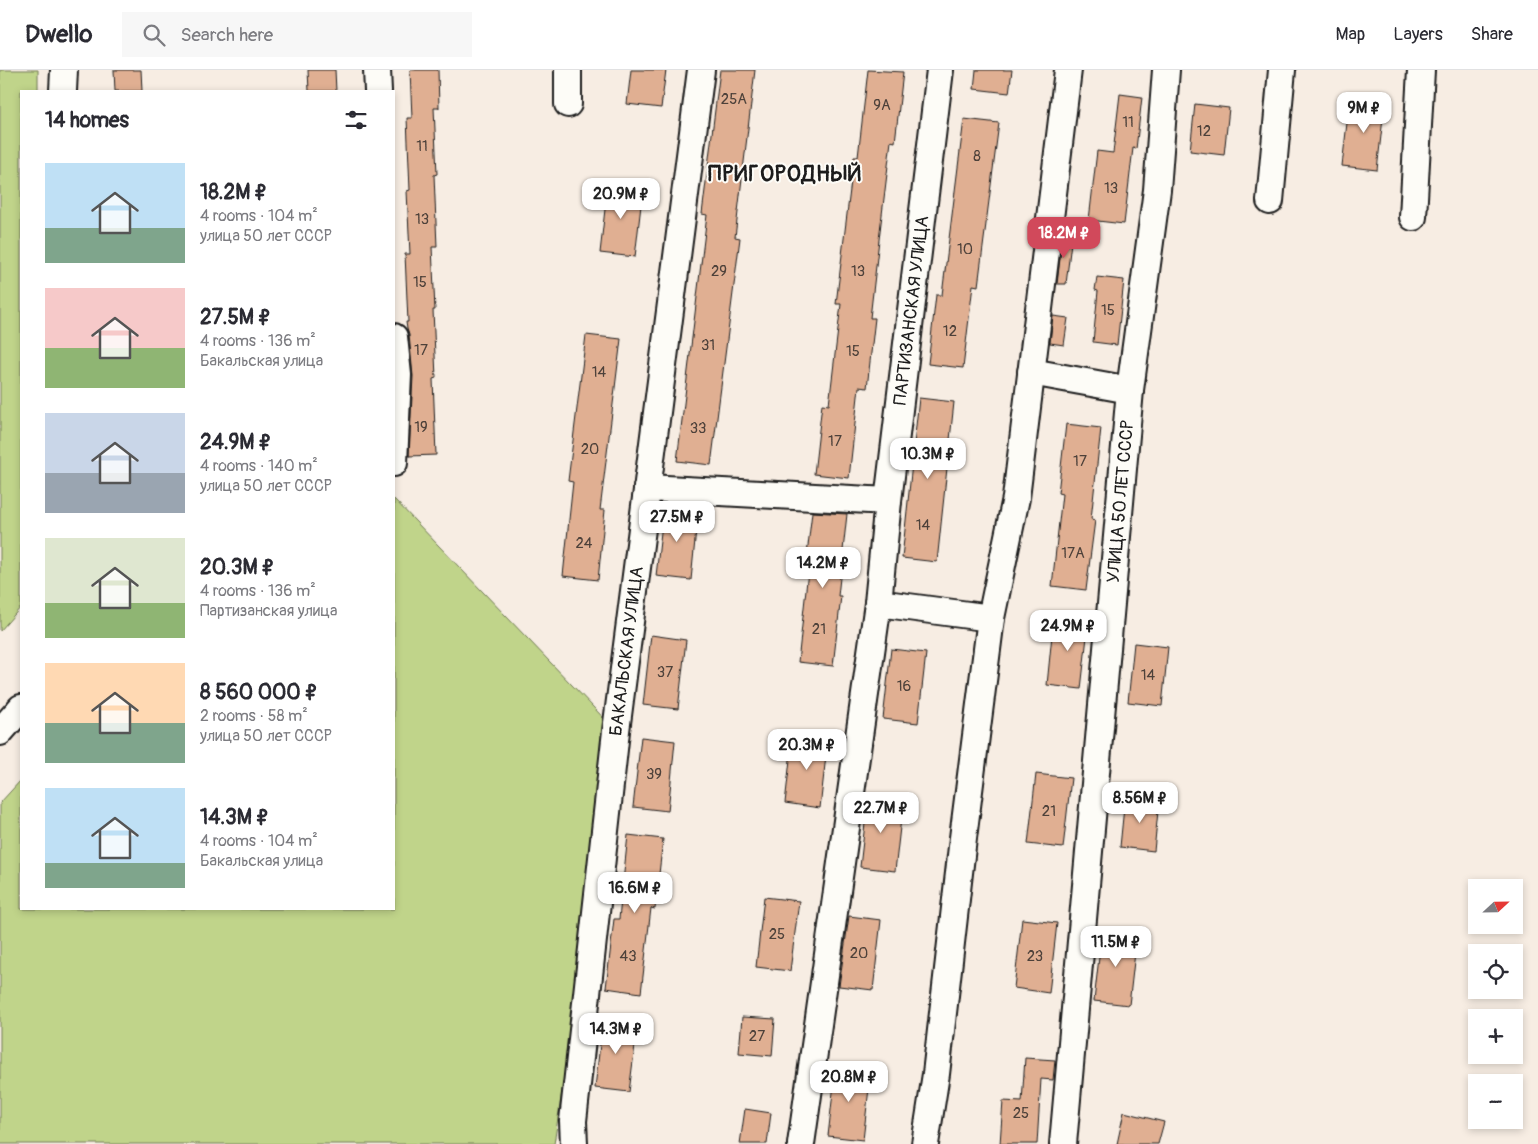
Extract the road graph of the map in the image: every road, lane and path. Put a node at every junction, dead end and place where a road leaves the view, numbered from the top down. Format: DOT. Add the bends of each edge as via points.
graph roads {
  1 [pos="64,70"];
  2 [pos="377,70"];
  3 [pos="568,70"];
  4 [pos="701,70"];
  5 [pos="940,70"];
  6 [pos="1068,70"];
  7 [pos="1166,70"];
  8 [pos="1282,70"];
  9 [pos="1421,70"];
  10 [pos="63,90"];
  11 [pos="378,90"];
  12 [pos="568,104"];
  13 [pos="1270,201"];
  14 [pos="1413,217"];
  15 [pos="395,346"];
  16 [pos="1032,372"];
  17 [pos="1130,390"];
  18 [pos="395,440"];
  19 [pos="647,488"];
  20 [pos="888,502"];
  21 [pos="878,603"];
  22 [pos="992,618"];
  23 [pos="20,709"];
  24 [pos="0,732"];
  25 [pos="576,1142"];
  26 [pos="801,1144"];
  27 [pos="924,1144"];
  28 [pos="1063,1144"];
  1 -- 10 [label="street"];
  2 -- 11 [label="street"];
  3 -- 12 [label="street"];
  4 -- 19 [label="street, БАКАЛЬСКАЯ УЛИЦА"];
  5 -- 20 [label="street, ПАРТИЗАНСКАЯ УЛИЦА"];
  6 -- 16 [label="street"];
  7 -- 17 [label="street, УЛИЦА 50 ЛЕТ СССР" via="1157,190"];
  8 -- 13 [label="street"];
  9 -- 14 [label="street"];
  15 -- 18 [label="street" via="398,375"];
  16 -- 17 [label="street"];
  16 -- 22 [label="street" via="1016,498"];
  17 -- 28 [label="street, УЛИЦА 50 ЛЕТ СССР"];
  19 -- 20 [label="street"];
  19 -- 25 [label="street, БАКАЛЬСКАЯ УЛИЦА" via="573,1120"];
  20 -- 21 [label="street, ПАРТИЗАНСКАЯ УЛИЦА"];
  21 -- 22 [label="street"];
  21 -- 26 [label="street, ПАРТИЗАНСКАЯ УЛИЦА"];
  22 -- 27 [label="street" via="936,1074"];
  23 -- 24 [label="street"];
}
